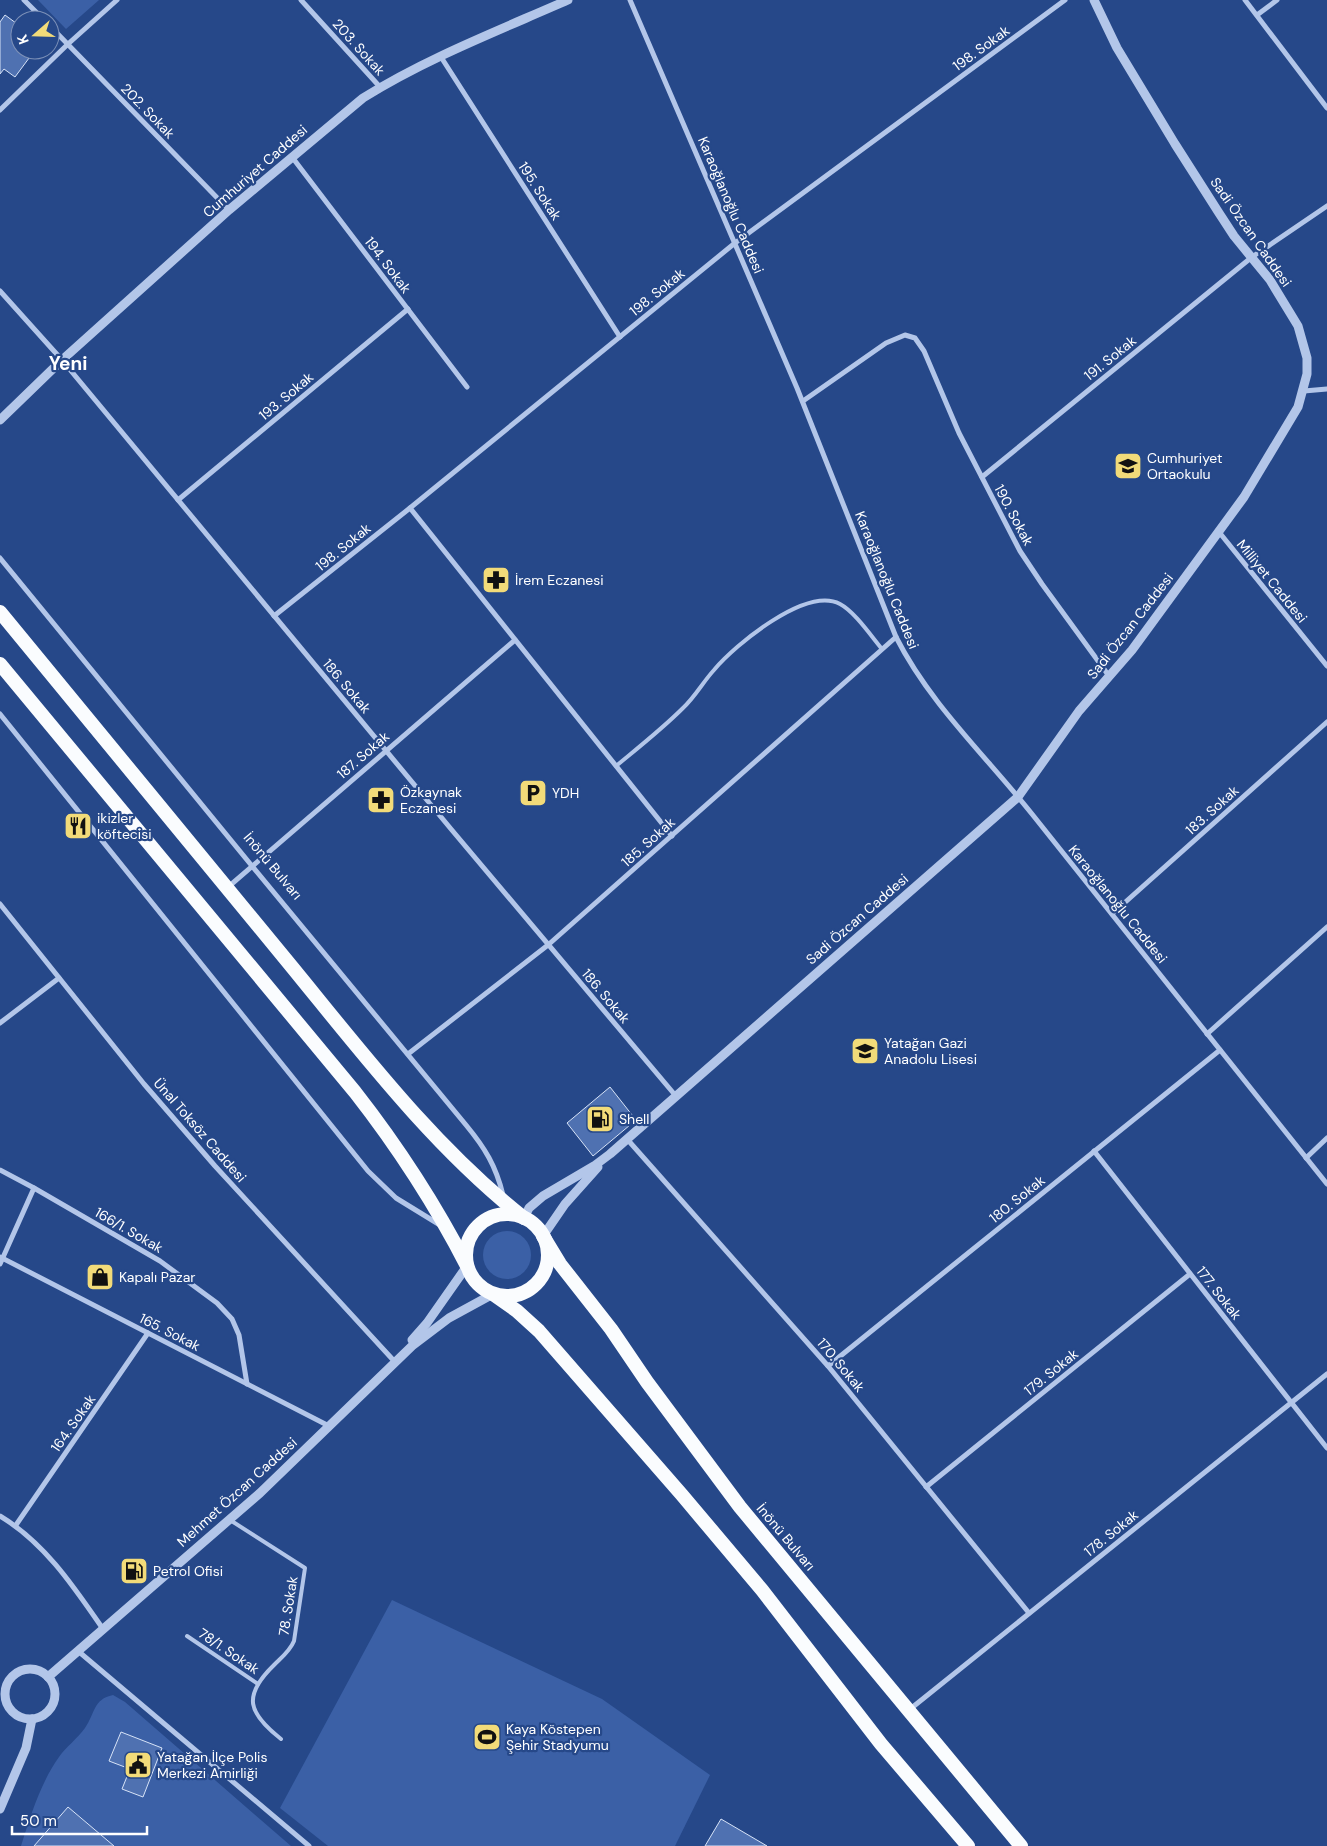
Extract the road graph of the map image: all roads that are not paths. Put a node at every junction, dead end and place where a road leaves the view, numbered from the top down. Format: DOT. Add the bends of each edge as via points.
graph roads {
  1 [pos="24,0"];
  2 [pos="117,0"];
  3 [pos="301,0"];
  4 [pos="568,0"];
  5 [pos="630,0"];
  6 [pos="1065,0"];
  7 [pos="1094,0"];
  8 [pos="1245,0"];
  9 [pos="1277,0"];
  10 [pos="34,10"];
  11 [pos="1257,15"];
  12 [pos="60,36"];
  13 [pos="68,44"];
  14 [pos="441,57"];
  15 [pos="380,87"];
  16 [pos="1327,108"];
  17 [pos="0,110"];
  18 [pos="292,157"];
  19 [pos="1327,206"];
  20 [pos="230,210"];
  21 [pos="735,243"];
  22 [pos="1252,257"];
  23 [pos="0,291"];
  24 [pos="408,309"];
  25 [pos="620,337"];
  26 [pos="62,360"];
  27 [pos="467,387"];
  28 [pos="1327,389"];
  29 [pos="1304,390"];
  30 [pos="803,401"];
  31 [pos="0,420"];
  32 [pos="982,477"];
  33 [pos="178,500"];
  34 [pos="410,508"];
  35 [pos="1219,532"];
  36 [pos="0,558"];
  37 [pos="0,612"];
  38 [pos="274,616"];
  39 [pos="896,637"];
  40 [pos="515,640"];
  41 [pos="882,649"];
  42 [pos="0,664"];
  43 [pos="1327,666"];
  44 [pos="1109,676"];
  45 [pos="0,714"];
  46 [pos="1327,722"];
  47 [pos="386,751"];
  48 [pos="616,766"];
  49 [pos="1018,797"];
  50 [pos="672,836"];
  51 [pos="252,866"];
  52 [pos="226,888"];
  53 [pos="0,904"];
  54 [pos="1112,914"];
  55 [pos="1327,927"];
  56 [pos="548,945"];
  57 [pos="59,978"];
  58 [pos="0,1023"];
  59 [pos="1207,1034"];
  60 [pos="1220,1050"];
  61 [pos="408,1054"];
  62 [pos="675,1096"];
  63 [pos="1327,1138"];
  64 [pos="627,1139"];
  65 [pos="1094,1151"];
  66 [pos="610,1154"];
  67 [pos="1306,1158"];
  68 [pos="0,1170"];
  69 [pos="1327,1184"];
  70 [pos="34,1188"];
  71 [pos="505,1203"];
  72 [pos="524,1218"];
  73 [pos="448,1229"];
  74 [pos="543,1236"];
  75 [pos="1,1260"];
  76 [pos="467,1266"];
  77 [pos="1190,1274"];
  78 [pos="493,1294"];
  79 [pos="148,1333"];
  80 [pos="394,1362"];
  81 [pos="828,1366"];
  82 [pos="1327,1374"];
  83 [pos="247,1384"];
  84 [pos="1292,1403"];
  85 [pos="329,1426"];
  86 [pos="1327,1448"];
  87 [pos="926,1487"];
  88 [pos="0,1516"];
  89 [pos="230,1520"];
  90 [pos="16,1525"];
  91 [pos="1029,1613"];
  92 [pos="104,1629"];
  93 [pos="187,1636"];
  94 [pos="78,1651"];
  95 [pos="48,1677"];
  96 [pos="4,1679"];
  97 [pos="258,1684"];
  98 [pos="909,1710"];
  99 [pos="32,1719"];
  100 [pos="281,1739"];
  101 [pos="0,1809"];
  102 [pos="310,1846"];
  103 [pos="968,1846"];
  104 [pos="1021,1846"];
  1 -- 10 [label="street"];
  2 -- 13 [label="street"];
  3 -- 15 [label="street, 203. Sokak"];
  4 -- 14 [label="street, Cumhuriyet Caddesi"];
  5 -- 21 [label="street, Karaoğlanoğlu Caddesi"];
  6 -- 21 [label="street, 198. Sokak"];
  7 -- 22 [label="street, Sadi Özcan Caddesi" via="1138,84 1234,236"];
  8 -- 11 [label="street"];
  9 -- 11 [label="street"];
  11 -- 16 [label="street"];
  12 -- 13 [label="street, 202. Sokak"];
  13 -- 17 [label="street"];
  13 -- 20 [label="street, 202. Sokak"];
  14 -- 15 [label="street, Cumhuriyet Caddesi"];
  14 -- 25 [label="street, 195. Sokak"];
  15 -- 18 [label="street, Cumhuriyet Caddesi"];
  18 -- 20 [label="street, Cumhuriyet Caddesi"];
  18 -- 24 [label="street, 194. Sokak"];
  19 -- 22 [label="street, 191. Sokak"];
  20 -- 26 [label="street, Cumhuriyet Caddesi"];
  21 -- 25 [label="street, 198. Sokak"];
  21 -- 30 [label="street, Karaoğlanoğlu Caddesi"];
  22 -- 29 [label="street, Sadi Özcan Caddesi" via="1298,326 1307,358"];
  22 -- 32 [label="street, 191. Sokak"];
  23 -- 26 [label="street, 186. Sokak"];
  24 -- 27 [label="street, 194. Sokak"];
  24 -- 33 [label="street, 193. Sokak"];
  25 -- 34 [label="street, 198. Sokak"];
  26 -- 31 [label="street, Cumhuriyet Caddesi"];
  26 -- 33 [label="street, 186. Sokak"];
  28 -- 29 [label="street"];
  29 -- 35 [label="street, Sadi Özcan Caddesi" via="1298,407 1264,464"];
  30 -- 32 [label="street, 190. Sokak" via="878,348 893,339 910,336 924,351"];
  30 -- 39 [label="street, Karaoğlanoğlu Caddesi"];
  32 -- 44 [label="street, 190. Sokak" via="1020,551"];
  33 -- 38 [label="street, 186. Sokak"];
  34 -- 38 [label="street, 198. Sokak"];
  34 -- 40 [label="street"];
  35 -- 43 [label="street, Milliyet Caddesi"];
  35 -- 44 [label="street, Sadi Özcan Caddesi"];
  36 -- 51 [label="street, İnönü Bulvarı"];
  37 -- 52 [label="highway"];
  38 -- 47 [label="street, 186. Sokak"];
  39 -- 41 [label="street, 185. Sokak"];
  39 -- 49 [label="street, Karaoğlanoğlu Caddesi" via="928,691"];
  40 -- 47 [label="street, 187. Sokak"];
  40 -- 48 [label="street"];
  41 -- 48 [label="lane" via="839,604 827,601 799,606 736,648 714,669 684,707"];
  41 -- 50 [label="street, 185. Sokak"];
  42 -- 73 [label="highway" via="355,1092 402,1156"];
  44 -- 49 [label="street, Sadi Özcan Caddesi" via="1079,711"];
  45 -- 73 [label="street" via="368,1171 396,1198"];
  46 -- 54 [label="street, 183. Sokak"];
  47 -- 51 [label="street, 187. Sokak"];
  47 -- 56 [label="street, 186. Sokak"];
  48 -- 50 [label="street"];
  49 -- 54 [label="street, Karaoğlanoğlu Caddesi"];
  49 -- 62 [label="street, Sadi Özcan Caddesi"];
  50 -- 56 [label="street, 185. Sokak"];
  51 -- 52 [label="street, 187. Sokak"];
  51 -- 61 [label="street, İnönü Bulvarı"];
  52 -- 71 [label="highway" via="388,1082 454,1156"];
  53 -- 57 [label="street, Ünal Toksöz Caddesi"];
  54 -- 59 [label="street, Karaoğlanoğlu Caddesi"];
  55 -- 59 [label="street"];
  56 -- 61 [label="street, 185. Sokak"];
  56 -- 62 [label="street, 186. Sokak"];
  57 -- 58 [label="street"];
  57 -- 80 [label="street, Ünal Toksöz Caddesi" via="202,1151"];
  59 -- 60 [label="street, Karaoğlanoğlu Caddesi"];
  60 -- 65 [label="street, 180. Sokak"];
  60 -- 67 [label="street, Karaoğlanoğlu Caddesi"];
  61 -- 71 [label="street, İnönü Bulvarı" via="489,1156"];
  62 -- 64 [label="street, Sadi Özcan Caddesi"];
  63 -- 67 [label="street"];
  64 -- 66 [label="street, Sadi Özcan Caddesi"];
  64 -- 81 [label="street, 170. Sokak"];
  65 -- 77 [label="street, 177. Sokak"];
  65 -- 81 [label="street, 180. Sokak"];
  66 -- 72 [label="street, Sadi Özcan Caddesi" via="539,1198"];
  66 -- 74 [label="street, Sadi Özcan Caddesi" via="564,1204"];
  67 -- 69 [label="street, Karaoğlanoğlu Caddesi"];
  68 -- 70 [label="street, 166/1. Sokak"];
  70 -- 75 [label="street"];
  70 -- 83 [label="street, 166/1. Sokak" via="160,1261 217,1303 232,1319 239,1335"];
  71 -- 72 [label="highway"];
  72 -- 74 [label="highway"];
  72 -- 76 [label="highway" via="498,1215 476,1228 466,1252"];
  73 -- 76 [label="highway"];
  74 -- 78 [label="highway" via="547,1260 538,1282 517,1295"];
  74 -- 98 [label="highway, İnönü Bulvarı" via="560,1264 740,1507"];
  75 -- 79 [label="street, 165. Sokak"];
  76 -- 78 [label="highway" via="472,1278"];
  76 -- 80 [label="street, Mehmet Özcan Caddesi"];
  77 -- 84 [label="street, 177. Sokak"];
  77 -- 87 [label="street, 179. Sokak"];
  78 -- 80 [label="street, Mehmet Özcan Caddesi" via="449,1318"];
  78 -- 103 [label="highway" via="538,1330 682,1495 762,1590 881,1744"];
  79 -- 83 [label="street, 165. Sokak"];
  79 -- 90 [label="street, 164. Sokak"];
  80 -- 85 [label="street, Mehmet Özcan Caddesi"];
  81 -- 87 [label="street, 170. Sokak"];
  82 -- 84 [label="street, 178. Sokak"];
  83 -- 85 [label="street, 165. Sokak"];
  84 -- 86 [label="street, 177. Sokak"];
  84 -- 91 [label="street, 178. Sokak"];
  85 -- 89 [label="street, Mehmet Özcan Caddesi"];
  87 -- 91 [label="street, 170. Sokak"];
  88 -- 90 [label="street"];
  89 -- 92 [label="street, Mehmet Özcan Caddesi"];
  89 -- 97 [label="lane, 78. Sokak" via="305,1568 291,1649"];
  90 -- 92 [label="street" via="55,1563"];
  91 -- 98 [label="street, 178. Sokak"];
  92 -- 94 [label="street, Mehmet Özcan Caddesi"];
  93 -- 97 [label="lane, 78/1. Sokak"];
  94 -- 95 [label="street, Mehmet Özcan Caddesi"];
  94 -- 102 [label="street"];
  95 -- 96 [label="street" via="30,1668"];
  95 -- 99 [label="street" via="55,1689 53,1705 42,1716"];
  96 -- 99 [label="street" via="7,1705 18,1717"];
  97 -- 100 [label="lane" via="253,1691 253,1704 259,1720"];
  98 -- 104 [label="highway, İnönü Bulvarı"];
  99 -- 101 [label="street" via="26,1748"];
}
